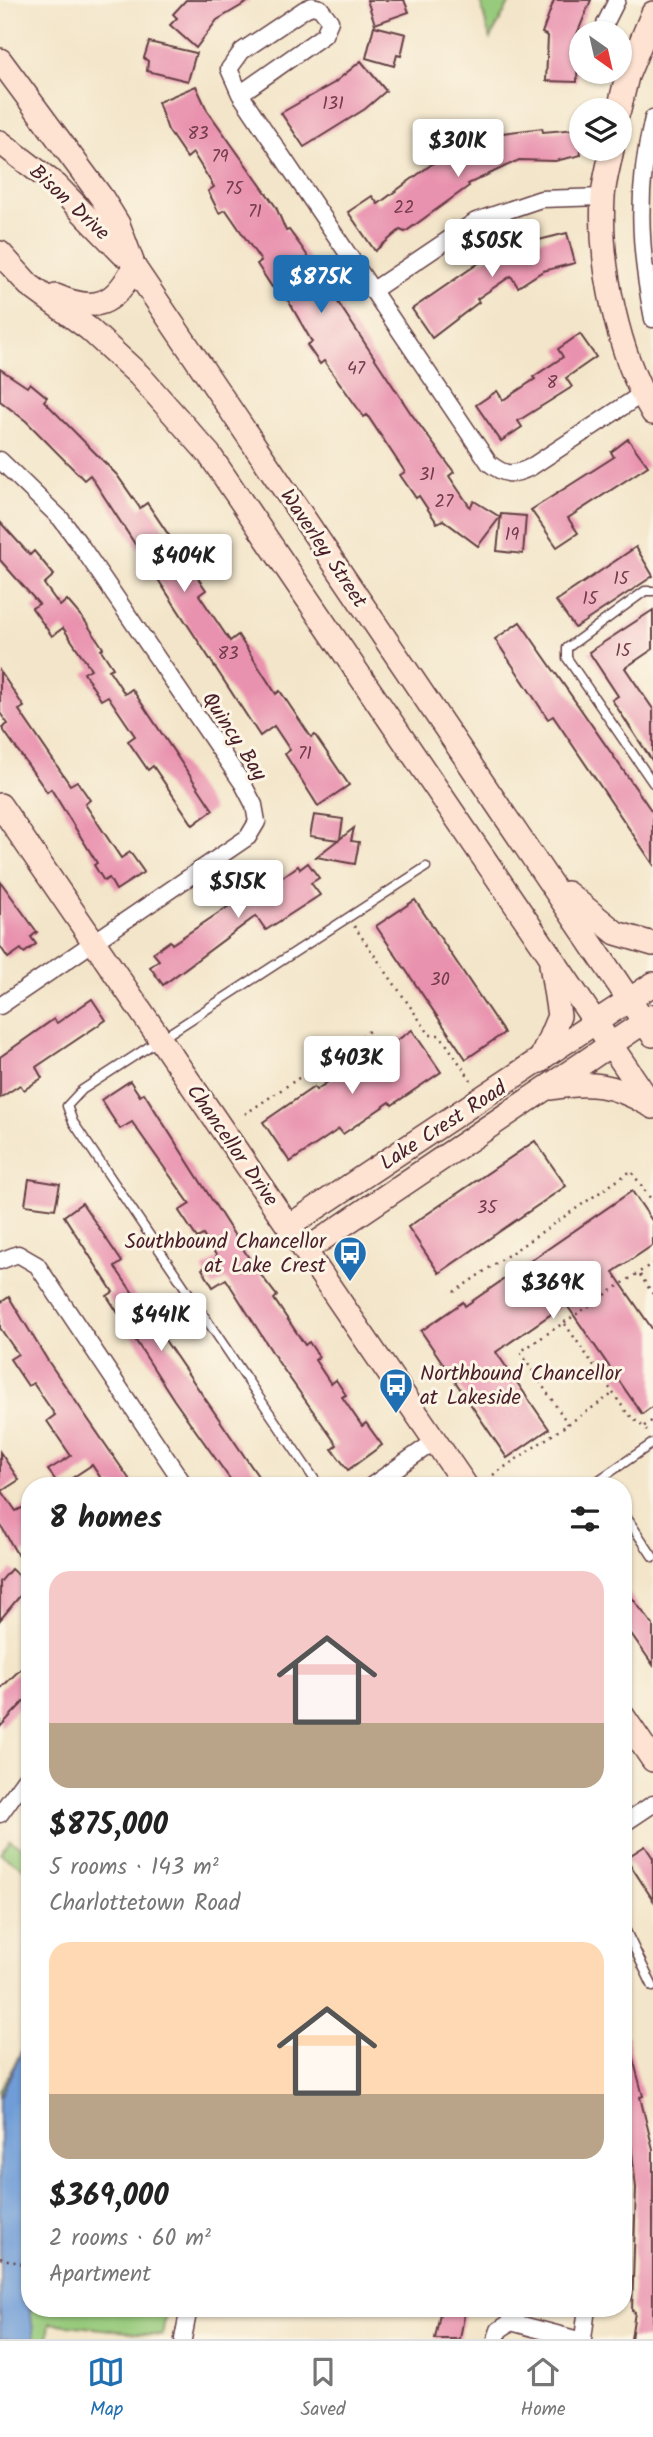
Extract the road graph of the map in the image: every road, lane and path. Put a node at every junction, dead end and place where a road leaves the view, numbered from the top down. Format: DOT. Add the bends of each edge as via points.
graph roads {
  1 [pos="617,0"];
  2 [pos="653,13"];
  3 [pos="606,21"];
  4 [pos="632,56"];
  5 [pos="0,60"];
  6 [pos="240,94"];
  7 [pos="653,118"];
  8 [pos="0,142"];
  9 [pos="610,161"];
  10 [pos="603,197"];
  11 [pos="0,253"];
  12 [pos="134,267"];
  13 [pos="0,269"];
  14 [pos="29,285"];
  15 [pos="372,290"];
  16 [pos="653,319"];
  17 [pos="647,403"];
  18 [pos="0,460"];
  19 [pos="653,591"];
  20 [pos="653,783"];
  21 [pos="0,805"];
  22 [pos="426,867"];
  23 [pos="547,877"];
  24 [pos="348,918"];
  25 [pos="92,943"];
  26 [pos="653,944"];
  27 [pos="549,953"];
  28 [pos="653,984"];
  29 [pos="629,1000"];
  30 [pos="0,1006"];
  31 [pos="596,1023"];
  32 [pos="650,1024"];
  33 [pos="373,1029"];
  34 [pos="160,1040"];
  35 [pos="611,1044"];
  36 [pos="540,1061"];
  37 [pos="471,1080"];
  38 [pos="544,1089"];
  39 [pos="653,1107"];
  40 [pos="245,1114"];
  41 [pos="653,1202"];
  42 [pos="289,1226"];
  43 [pos="306,1251"];
  44 [pos="0,1261"];
  45 [pos="653,1264"];
  46 [pos="640,1275"];
  47 [pos="454,1292"];
  48 [pos="653,1294"];
  49 [pos="564,1323"];
  50 [pos="614,1393"];
  51 [pos="653,1420"];
  52 [pos="568,1424"];
  53 [pos="643,1427"];
  54 [pos="648,1434"];
  55 [pos="435,1441"];
  56 [pos="653,1443"];
  57 [pos="493,1475"];
  58 [pos="179,1477"];
  59 [pos="313,1477"];
  60 [pos="384,1477"];
  61 [pos="460,1477"];
  62 [pos="609,1477"];
  63 [pos="632,1526"];
  64 [pos="653,1558"];
  65 [pos="632,1729"];
  66 [pos="653,1760"];
  67 [pos="21,1785"];
  68 [pos="653,1804"];
  69 [pos="0,1814"];
  70 [pos="632,1818"];
  71 [pos="632,1943"];
  72 [pos="653,1987"];
  73 [pos="0,2258"];
  74 [pos="21,2264"];
  75 [pos="187,2317"];
  76 [pos="586,2317"];
  77 [pos="183,2339"];
  78 [pos="496,2339"];
  79 [pos="575,2339"];
  80 [pos="583,2339"];
  1 -- 3 [label="street"];
  2 -- 4 [label="main road"];
  5 -- 12 [label="main road, Waverley Street" via="102,198 118,224"];
  6 -- 6 [label="street" via="229,69 242,51 305,9 312,6 327,14 330,21 324,35"];
  6 -- 15 [label="street"];
  7 -- 16 [label="street" via="643,157 639,227"];
  8 -- 12 [label="main road, Bison Drive" via="80,207"];
  9 -- 10 [label="main road"];
  10 -- 15 [label="street" via="541,199 487,216"];
  10 -- 17 [label="main road" via="616,317"];
  11 -- 14 [label="main road, Waverley Street"];
  12 -- 14 [label="main road" via="119,293 99,303 75,304"];
  12 -- 23 [label="main road, Waverley Street"];
  13 -- 14 [label="main road"];
  14 -- 27 [label="main road, Waverley Street" via="132,368 201,443"];
  15 -- 17 [label="street" via="489,463 502,474 531,467"];
  18 -- 25 [label="street, Quincy Bay" via="61,519 81,546 254,805 257,822 248,837"];
  19 -- 20 [label="lane" via="645,591 567,648 567,658"];
  21 -- 25 [label="main road, Chancellor Drive"];
  22 -- 24 [label="lane"];
  23 -- 26 [label="main road" via="616,933"];
  23 -- 29 [label="main road, Waverley Street"];
  24 -- 34 [label="lane"];
  24 -- 37 [label="path" via="430,1035 440,1035"];
  25 -- 30 [label="street, Quincy Bay"];
  25 -- 34 [label="main road, Chancellor Drive"];
  27 -- 31 [label="main road, Waverley Street"];
  27 -- 36 [label="main road" via="559,1016"];
  28 -- 29 [label="main road, Lake Crest Road"];
  29 -- 31 [label="main road, Lake Crest Road"];
  29 -- 32 [label="main road, Waverley Street"];
  31 -- 35 [label="main road, Waverley Street"];
  31 -- 36 [label="main road, Lake Crest Road"];
  32 -- 35 [label="main road, Lake Crest Road"];
  33 -- 40 [label="path"];
  34 -- 42 [label="main road, Chancellor Drive"];
  34 -- 59 [label="lane" via="82,1090 67,1106 73,1122"];
  35 -- 38 [label="main road, Lake Crest Road"];
  35 -- 39 [label="main road, Waverley Street"];
  36 -- 42 [label="main road, Lake Crest Road"];
  38 -- 39 [label="main road" via="599,1083"];
  38 -- 43 [label="main road, Lake Crest Road"];
  41 -- 47 [label="path" via="631,1171"];
  42 -- 43 [label="main road, Chancellor Drive"];
  43 -- 55 [label="main road, Chancellor Drive"];
  44 -- 58 [label="street" via="18,1254 37,1265"];
  45 -- 49 [label="path"];
  46 -- 48 [label="path"];
  49 -- 50 [label="path"];
  49 -- 52 [label="path" via="520,1352"];
  50 -- 52 [label="path"];
  50 -- 53 [label="path"];
  51 -- 53 [label="path"];
  52 -- 57 [label="path"];
  53 -- 54 [label="path"];
  55 -- 60 [label="street"];
  55 -- 61 [label="main road, Chancellor Drive"];
  56 -- 62 [label="lane"];
  63 -- 64 [label="lane"];
  65 -- 66 [label="main road"];
  67 -- 69 [label="street"];
  68 -- 70 [label="street"];
  71 -- 72 [label="lane"];
  73 -- 74 [label="path"];
  75 -- 77 [label="street"];
  76 -- 80 [label="street"];
  78 -- 79 [label="street" via="499,2330 511,2322"];
}
